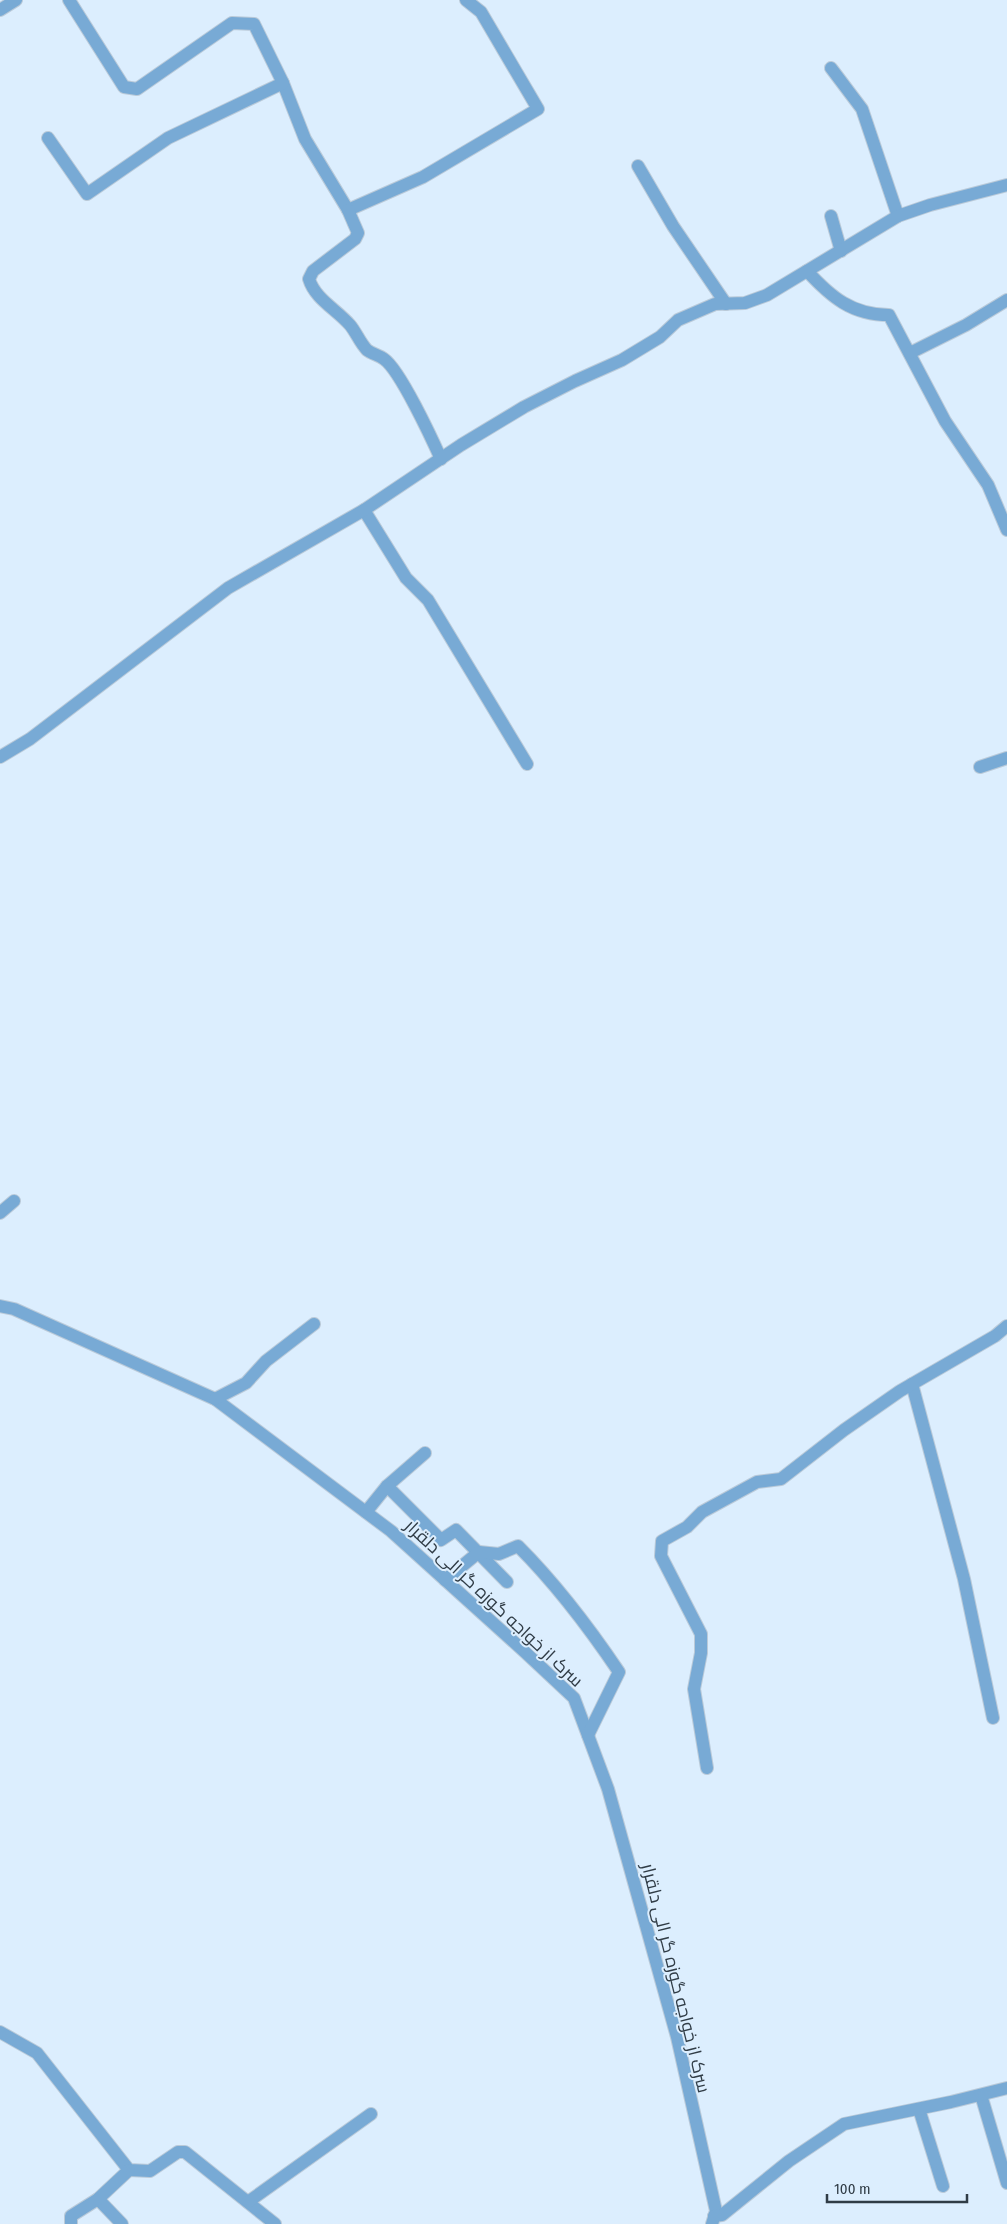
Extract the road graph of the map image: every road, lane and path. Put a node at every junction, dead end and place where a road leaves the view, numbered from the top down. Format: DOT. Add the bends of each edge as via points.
graph roads {
  1 [pos="16,0"];
  2 [pos="69,0"];
  3 [pos="466,0"];
  4 [pos="0,10"];
  5 [pos="831,68"];
  6 [pos="283,83"];
  7 [pos="48,138"];
  8 [pos="638,166"];
  9 [pos="1007,185"];
  10 [pos="348,210"];
  11 [pos="831,216"];
  12 [pos="898,216"];
  13 [pos="841,251"];
  14 [pos="807,271"];
  15 [pos="1007,300"];
  16 [pos="726,304"];
  17 [pos="910,353"];
  18 [pos="442,459"];
  19 [pos="364,510"];
  20 [pos="1007,530"];
  21 [pos="0,757"];
  22 [pos="1007,758"];
  23 [pos="527,764"];
  24 [pos="980,767"];
  25 [pos="14,1201"];
  26 [pos="0,1213"];
  27 [pos="0,1306"];
  28 [pos="314,1324"];
  29 [pos="1007,1326"];
  30 [pos="912,1384"];
  31 [pos="215,1399"];
  32 [pos="425,1452"];
  33 [pos="387,1486"];
  34 [pos="366,1512"];
  35 [pos="479,1552"];
  36 [pos="445,1580"];
  37 [pos="507,1582"];
  38 [pos="993,1718"];
  39 [pos="588,1735"];
  40 [pos="708,1768"];
  41 [pos="0,2032"];
  42 [pos="1007,2088"];
  43 [pos="981,2095"];
  44 [pos="919,2108"];
  45 [pos="372,2114"];
  46 [pos="129,2170"];
  47 [pos="1007,2183"];
  48 [pos="943,2186"];
  49 [pos="98,2199"];
  50 [pos="248,2202"];
  51 [pos="713,2220"];
  52 [pos="71,2224"];
  53 [pos="122,2224"];
  54 [pos="275,2224"];
  1 -- 4 [label="street"];
  2 -- 6 [label="street" via="124,87 137,89 232,23 254,24"];
  3 -- 10 [label="street" via="481,12 538,109 422,178"];
  5 -- 12 [label="street" via="862,109"];
  6 -- 7 [label="street" via="168,138 87,194"];
  6 -- 10 [label="street" via="305,139"];
  8 -- 16 [label="street" via="673,226"];
  9 -- 12 [label="street"];
  10 -- 18 [label="street" via="358,233 355,239 313,271 309,279 324,301 351,326 368,351 385,359 429,431"];
  11 -- 13 [label="street"];
  12 -- 13 [label="street"];
  13 -- 14 [label="street"];
  14 -- 16 [label="street" via="756,300"];
  14 -- 17 [label="street" via="826,292 844,304 870,315 889,315"];
  15 -- 17 [label="street"];
  16 -- 18 [label="street" via="714,304 678,320 660,337 622,360 524,406"];
  17 -- 20 [label="street" via="945,421 988,485"];
  18 -- 19 [label="street"];
  19 -- 21 [label="street" via="228,588 30,739"];
  19 -- 23 [label="street" via="406,578 428,600"];
  22 -- 24 [label="street"];
  25 -- 26 [label="street"];
  27 -- 31 [label="street, سرک از خواجه گوزه گر الی دلقرار" via="14,1309"];
  28 -- 31 [label="street" via="266,1361 246,1383"];
  29 -- 30 [label="street"];
  30 -- 38 [label="street" via="964,1579"];
  30 -- 40 [label="street" via="780,1479 758,1482 702,1512 687,1527 662,1541 660,1556 701,1634 694,1689"];
  31 -- 34 [label="street, سرک از خواجه گوزه گر الی دلقرار"];
  32 -- 33 [label="street"];
  33 -- 34 [label="street"];
  33 -- 35 [label="street" via="441,1540 456,1530"];
  34 -- 36 [label="street, سرک از خواجه گوزه گر الی دلقرار"];
  35 -- 36 [label="street"];
  35 -- 37 [label="street"];
  35 -- 39 [label="street" via="499,1554 518,1546 585,1621 619,1672"];
  36 -- 39 [label="street, سرک از خواجه گوزه گر الی دلقرار" via="574,1698"];
  39 -- 51 [label="street, سرک از خواجه گوزه گر الی دلقرار" via="608,1789 677,2037 716,2211"];
  41 -- 46 [label="street" via="37,2054"];
  42 -- 43 [label="street"];
  43 -- 44 [label="street"];
  43 -- 47 [label="street"];
  44 -- 48 [label="street"];
  44 -- 51 [label="street" via="844,2124 789,2161"];
  45 -- 50 [label="street"];
  46 -- 49 [label="street"];
  46 -- 50 [label="street" via="150,2171 178,2152 185,2152"];
  49 -- 52 [label="street" via="71,2216"];
  49 -- 53 [label="street"];
  50 -- 54 [label="street"];
}
